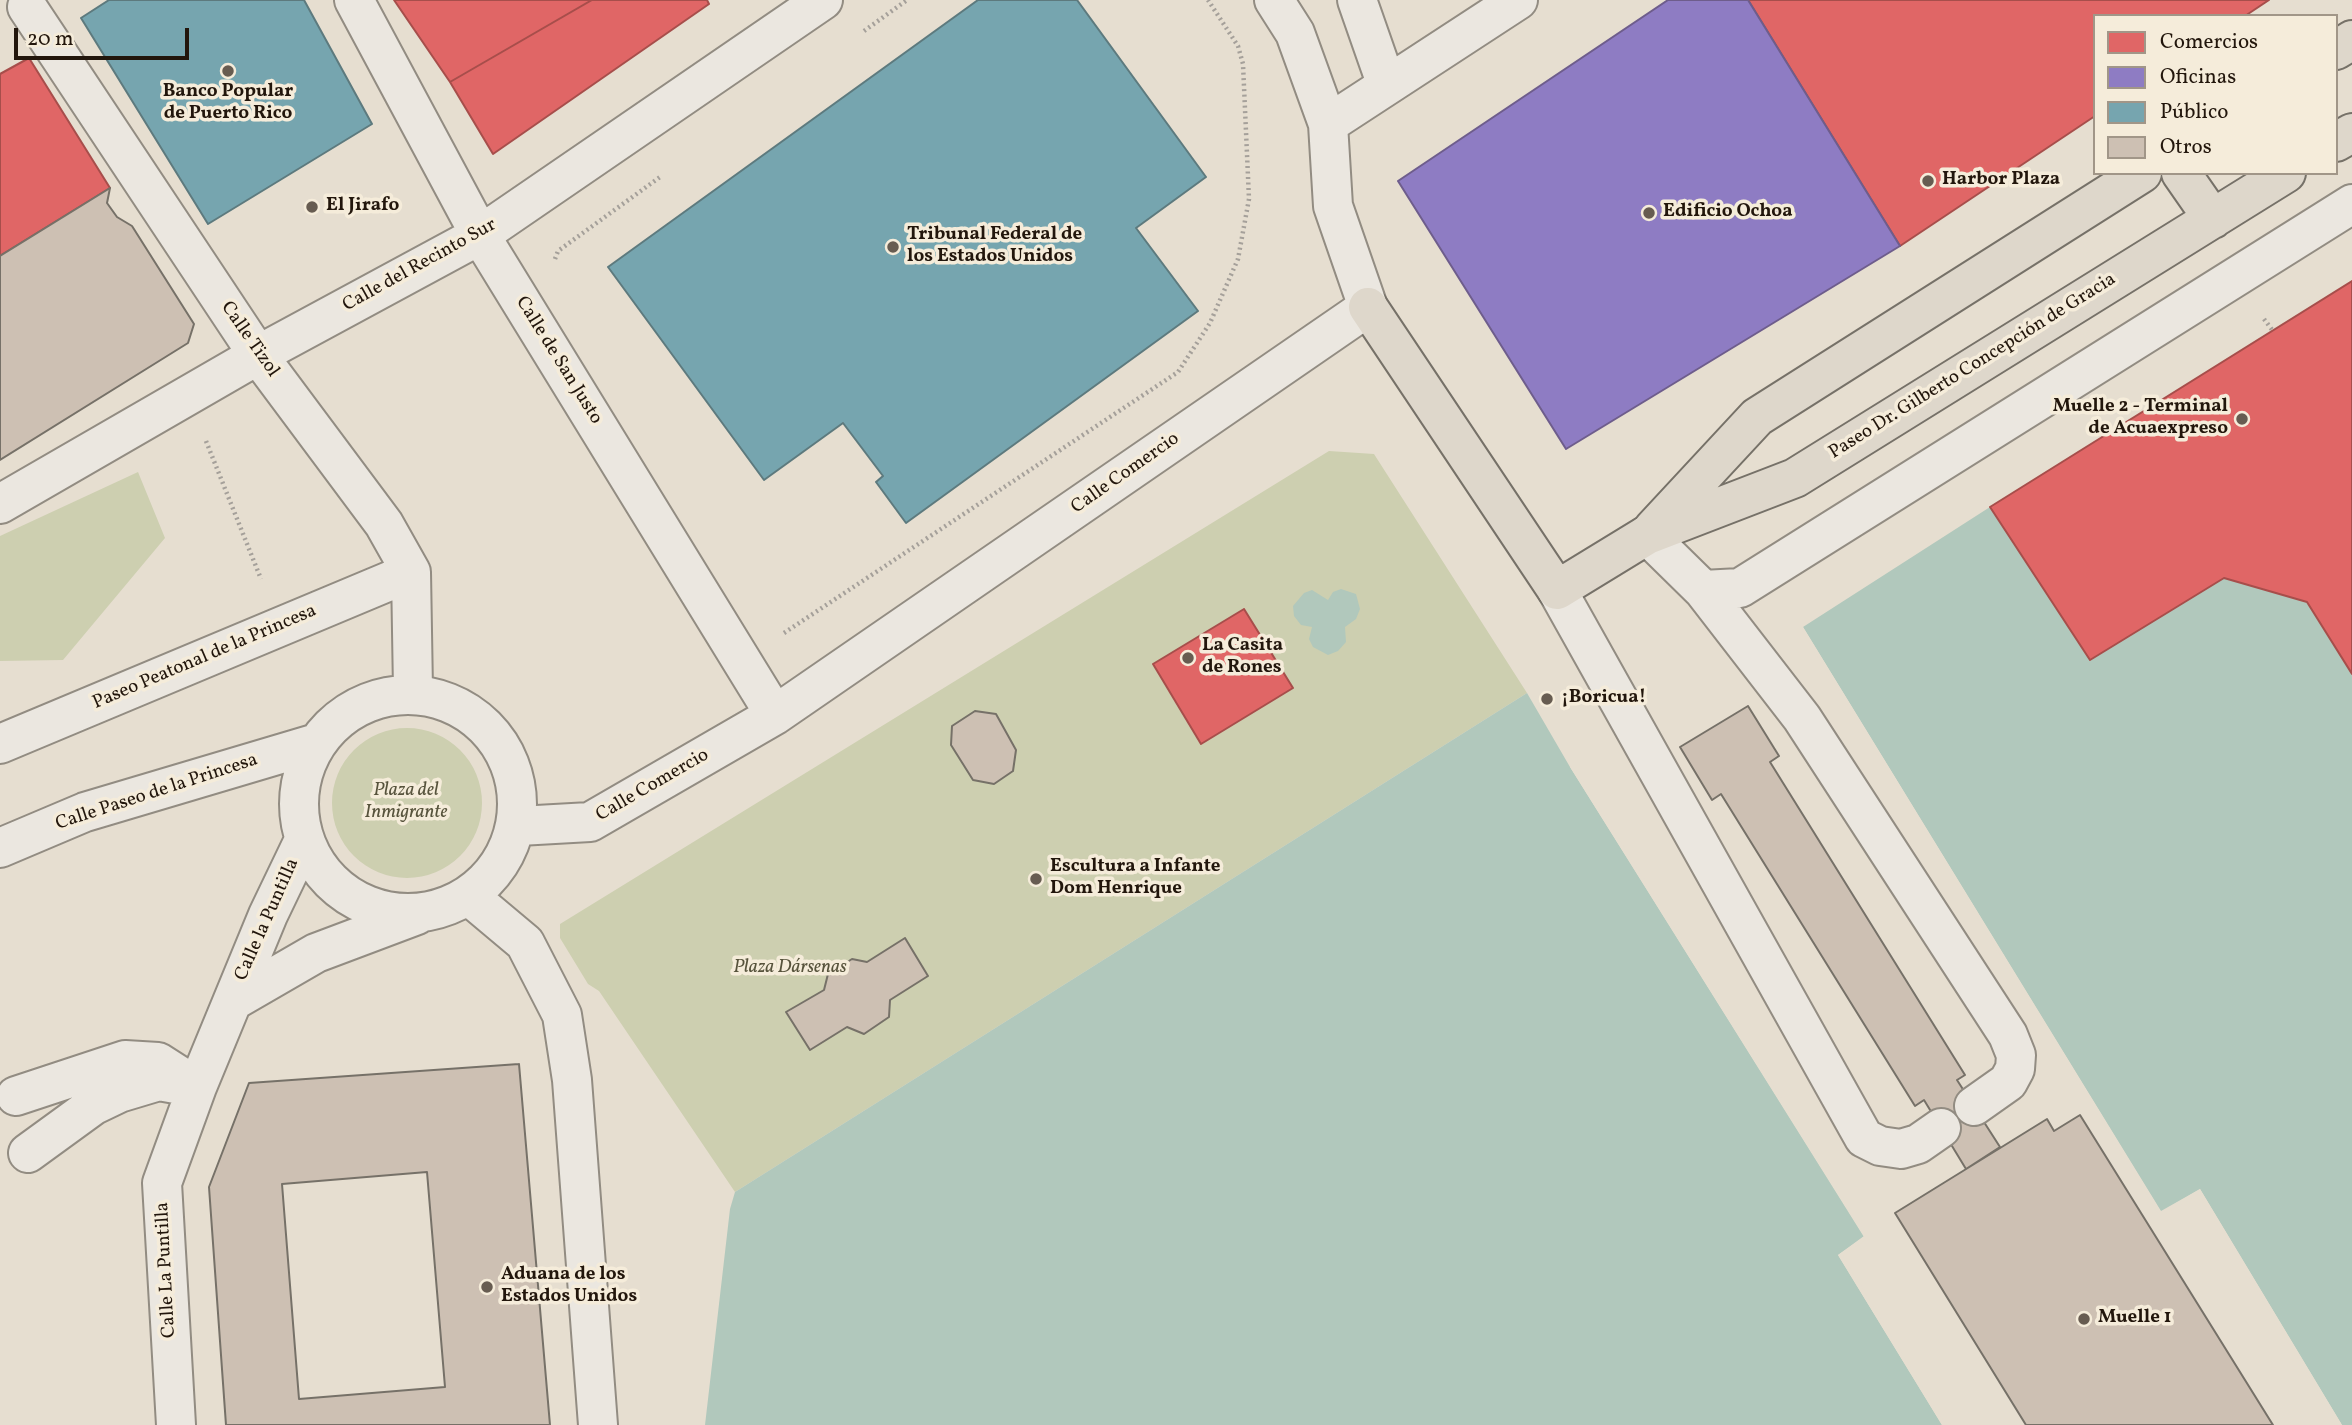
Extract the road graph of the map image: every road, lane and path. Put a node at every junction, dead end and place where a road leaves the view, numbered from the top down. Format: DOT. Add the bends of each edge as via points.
graph roads {
  1 [pos="355,0"];
  2 [pos="823,0"];
  3 [pos="907,0"];
  4 [pos="1208,0"];
  5 [pos="1274,0"];
  6 [pos="1357,0"];
  7 [pos="1518,0"];
  8 [pos="22,10"];
  9 [pos="862,32"];
  10 [pos="1386,83"];
  11 [pos="1328,124"];
  12 [pos="671,170"];
  13 [pos="2139,175"];
  14 [pos="2182,175"];
  15 [pos="2283,175"];
  16 [pos="2352,204"];
  17 [pos="2213,219"];
  18 [pos="480,235"];
  19 [pos="554,262"];
  20 [pos="1368,307"];
  21 [pos="258,355"];
  22 [pos="201,430"];
  23 [pos="0,504"];
  24 [pos="1647,535"];
  25 [pos="411,572"];
  26 [pos="1557,590"];
  27 [pos="1703,590"];
  28 [pos="279,626"];
  29 [pos="779,637"];
  30 [pos="413,690"];
  31 [pos="775,715"];
  32 [pos="317,743"];
  33 [pos="0,744"];
  34 [pos="519,826"];
  35 [pos="304,840"];
  36 [pos="0,848"];
  37 [pos="469,896"];
  38 [pos="422,913"];
  39 [pos="233,1001"];
  40 [pos="197,1087"];
  41 [pos="16,1096"];
  42 [pos="1974,1106"];
  43 [pos="1941,1128"];
  44 [pos="28,1153"];
  45 [pos="176,1425"];
  46 [pos="598,1425"];
  1 -- 18 [label="street, Calle de San Justo"];
  2 -- 18 [label="street, Calle del Recinto Sur"];
  3 -- 9 [label="path"];
  4 -- 29 [label="path" via="1238,46 1243,64 1249,200 1238,259 1210,323 1178,372"];
  5 -- 11 [label="street" via="1295,33"];
  6 -- 10 [label="street"];
  7 -- 10 [label="street"];
  8 -- 21 [label="street, Calle Tizol"];
  10 -- 11 [label="street"];
  11 -- 20 [label="street" via="1333,206"];
  12 -- 19 [label="path" via="558,251"];
  13 -- 24 [label="main road, Paseo Dr. Gilberto Concepción de Gracia" via="1757,417"];
  14 -- 17 [label="main road"];
  15 -- 17 [label="main road, Paseo Dr. Gilberto Concepción de Gracia"];
  16 -- 27 [label="street" via="1740,588"];
  17 -- 24 [label="main road, Paseo Dr. Gilberto Concepción de Gracia" via="1795,478"];
  18 -- 21 [label="street, Calle del Recinto Sur"];
  18 -- 31 [label="street, Calle de San Justo"];
  20 -- 26 [label="main road"];
  20 -- 31 [label="street, Calle Comercio"];
  21 -- 23 [label="street, Calle del Recinto Sur"];
  21 -- 25 [label="street, Calle Tizol" via="384,524"];
  22 -- 28 [label="path"];
  24 -- 26 [label="main road, Paseo Dr. Gilberto Concepción de Gracia"];
  24 -- 27 [label="street"];
  25 -- 28 [label="street, Paseo Peatonal de la Princesa"];
  25 -- 30 [label="street, Calle Tizol"];
  26 -- 43 [label="street" via="1864,1138 1901,1149"];
  27 -- 42 [label="street" via="1802,718 2008,1035 2015,1069 2008,1082"];
  28 -- 33 [label="street, Paseo Peatonal de la Princesa"];
  30 -- 32 [label="street" via="375,699 343,716"];
  30 -- 34 [label="street" via="448,701 480,721 504,749 517,784"];
  31 -- 34 [label="street, Calle Comercio" via="590,822"];
  32 -- 35 [label="street" via="302,774 298,806"];
  32 -- 36 [label="street, Calle Paseo de la Princesa" via="85,813"];
  34 -- 37 [label="street" via="492,876"];
  35 -- 38 [label="street" via="322,873 350,898 385,911"];
  35 -- 39 [label="street, Calle la Puntilla"];
  37 -- 38 [label="street"];
  37 -- 46 [label="street" via="525,943 562,1015 572,1080"];
  38 -- 39 [label="street" via="316,953"];
  39 -- 40 [label="street, Calle La Puntilla"];
  40 -- 41 [label="street" via="158,1062 125,1060"];
  40 -- 44 [label="street" via="159,1081 119,1093 94,1105"];
  40 -- 45 [label="street, Calle La Puntilla" via="162,1183"];
}
